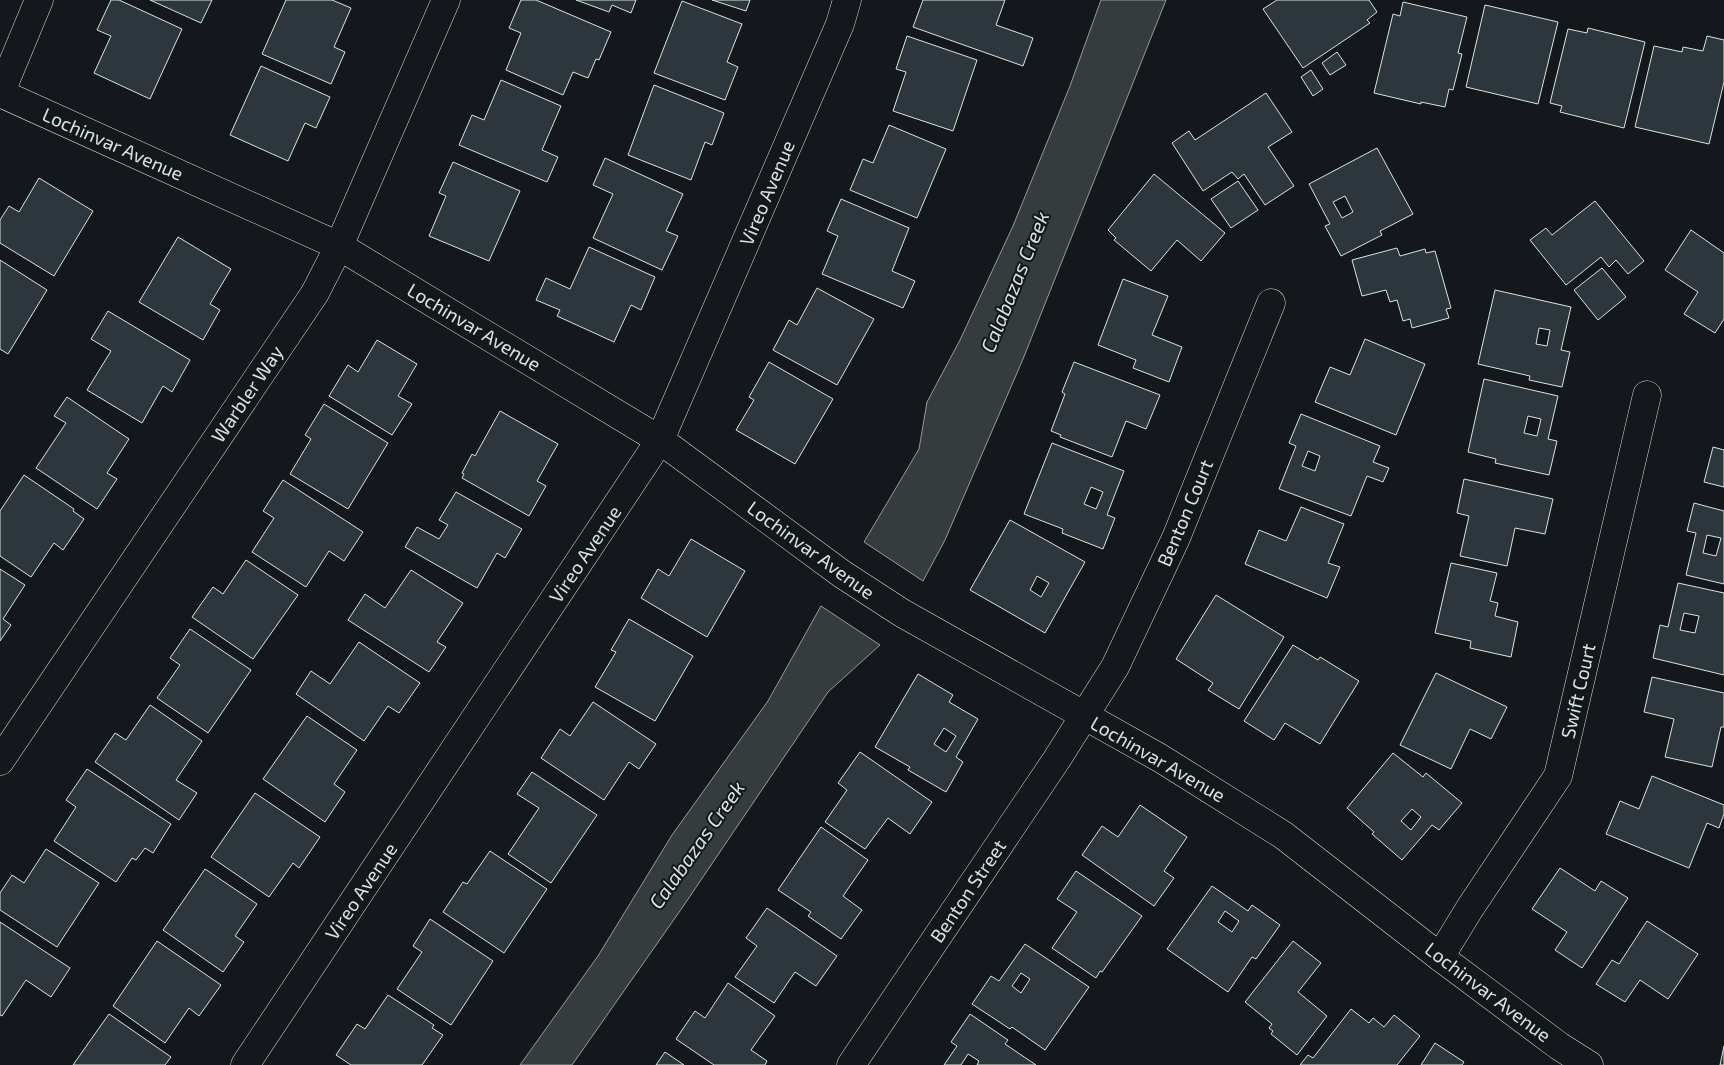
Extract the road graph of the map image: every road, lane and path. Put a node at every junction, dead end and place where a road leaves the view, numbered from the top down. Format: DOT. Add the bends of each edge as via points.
graph roads {
  1 [pos="39,0"];
  2 [pos="446,0"];
  3 [pos="847,0"];
  4 [pos="0,93"];
  5 [pos="340,246"];
  6 [pos="1271,304"];
  7 [pos="1647,396"];
  8 [pos="660,440"];
  9 [pos="1085,716"];
  10 [pos="0,761"];
  11 [pos="1440,957"];
  12 [pos="245,1065"];
  13 [pos="851,1065"];
  14 [pos="1589,1065"];
  1 -- 4 [label="street"];
  2 -- 5 [label="street, Warbler Way"];
  3 -- 8 [label="street, Vireo Avenue" via="840,24"];
  4 -- 5 [label="street, Lochinvar Avenue"];
  5 -- 8 [label="street, Lochinvar Avenue"];
  5 -- 10 [label="street, Warbler Way" via="315,293"];
  6 -- 9 [label="street, Benton Court" via="1176,538 1115,667"];
  7 -- 11 [label="street, Swift Court" via="1558,776"];
  8 -- 9 [label="street, Lochinvar Avenue" via="842,574 902,613"];
  8 -- 12 [label="street, Vireo Avenue"];
  9 -- 11 [label="street, Lochinvar Avenue" via="1160,758 1283,835"];
  9 -- 13 [label="street, Benton Street"];
  11 -- 14 [label="street, Lochinvar Avenue"];
}
